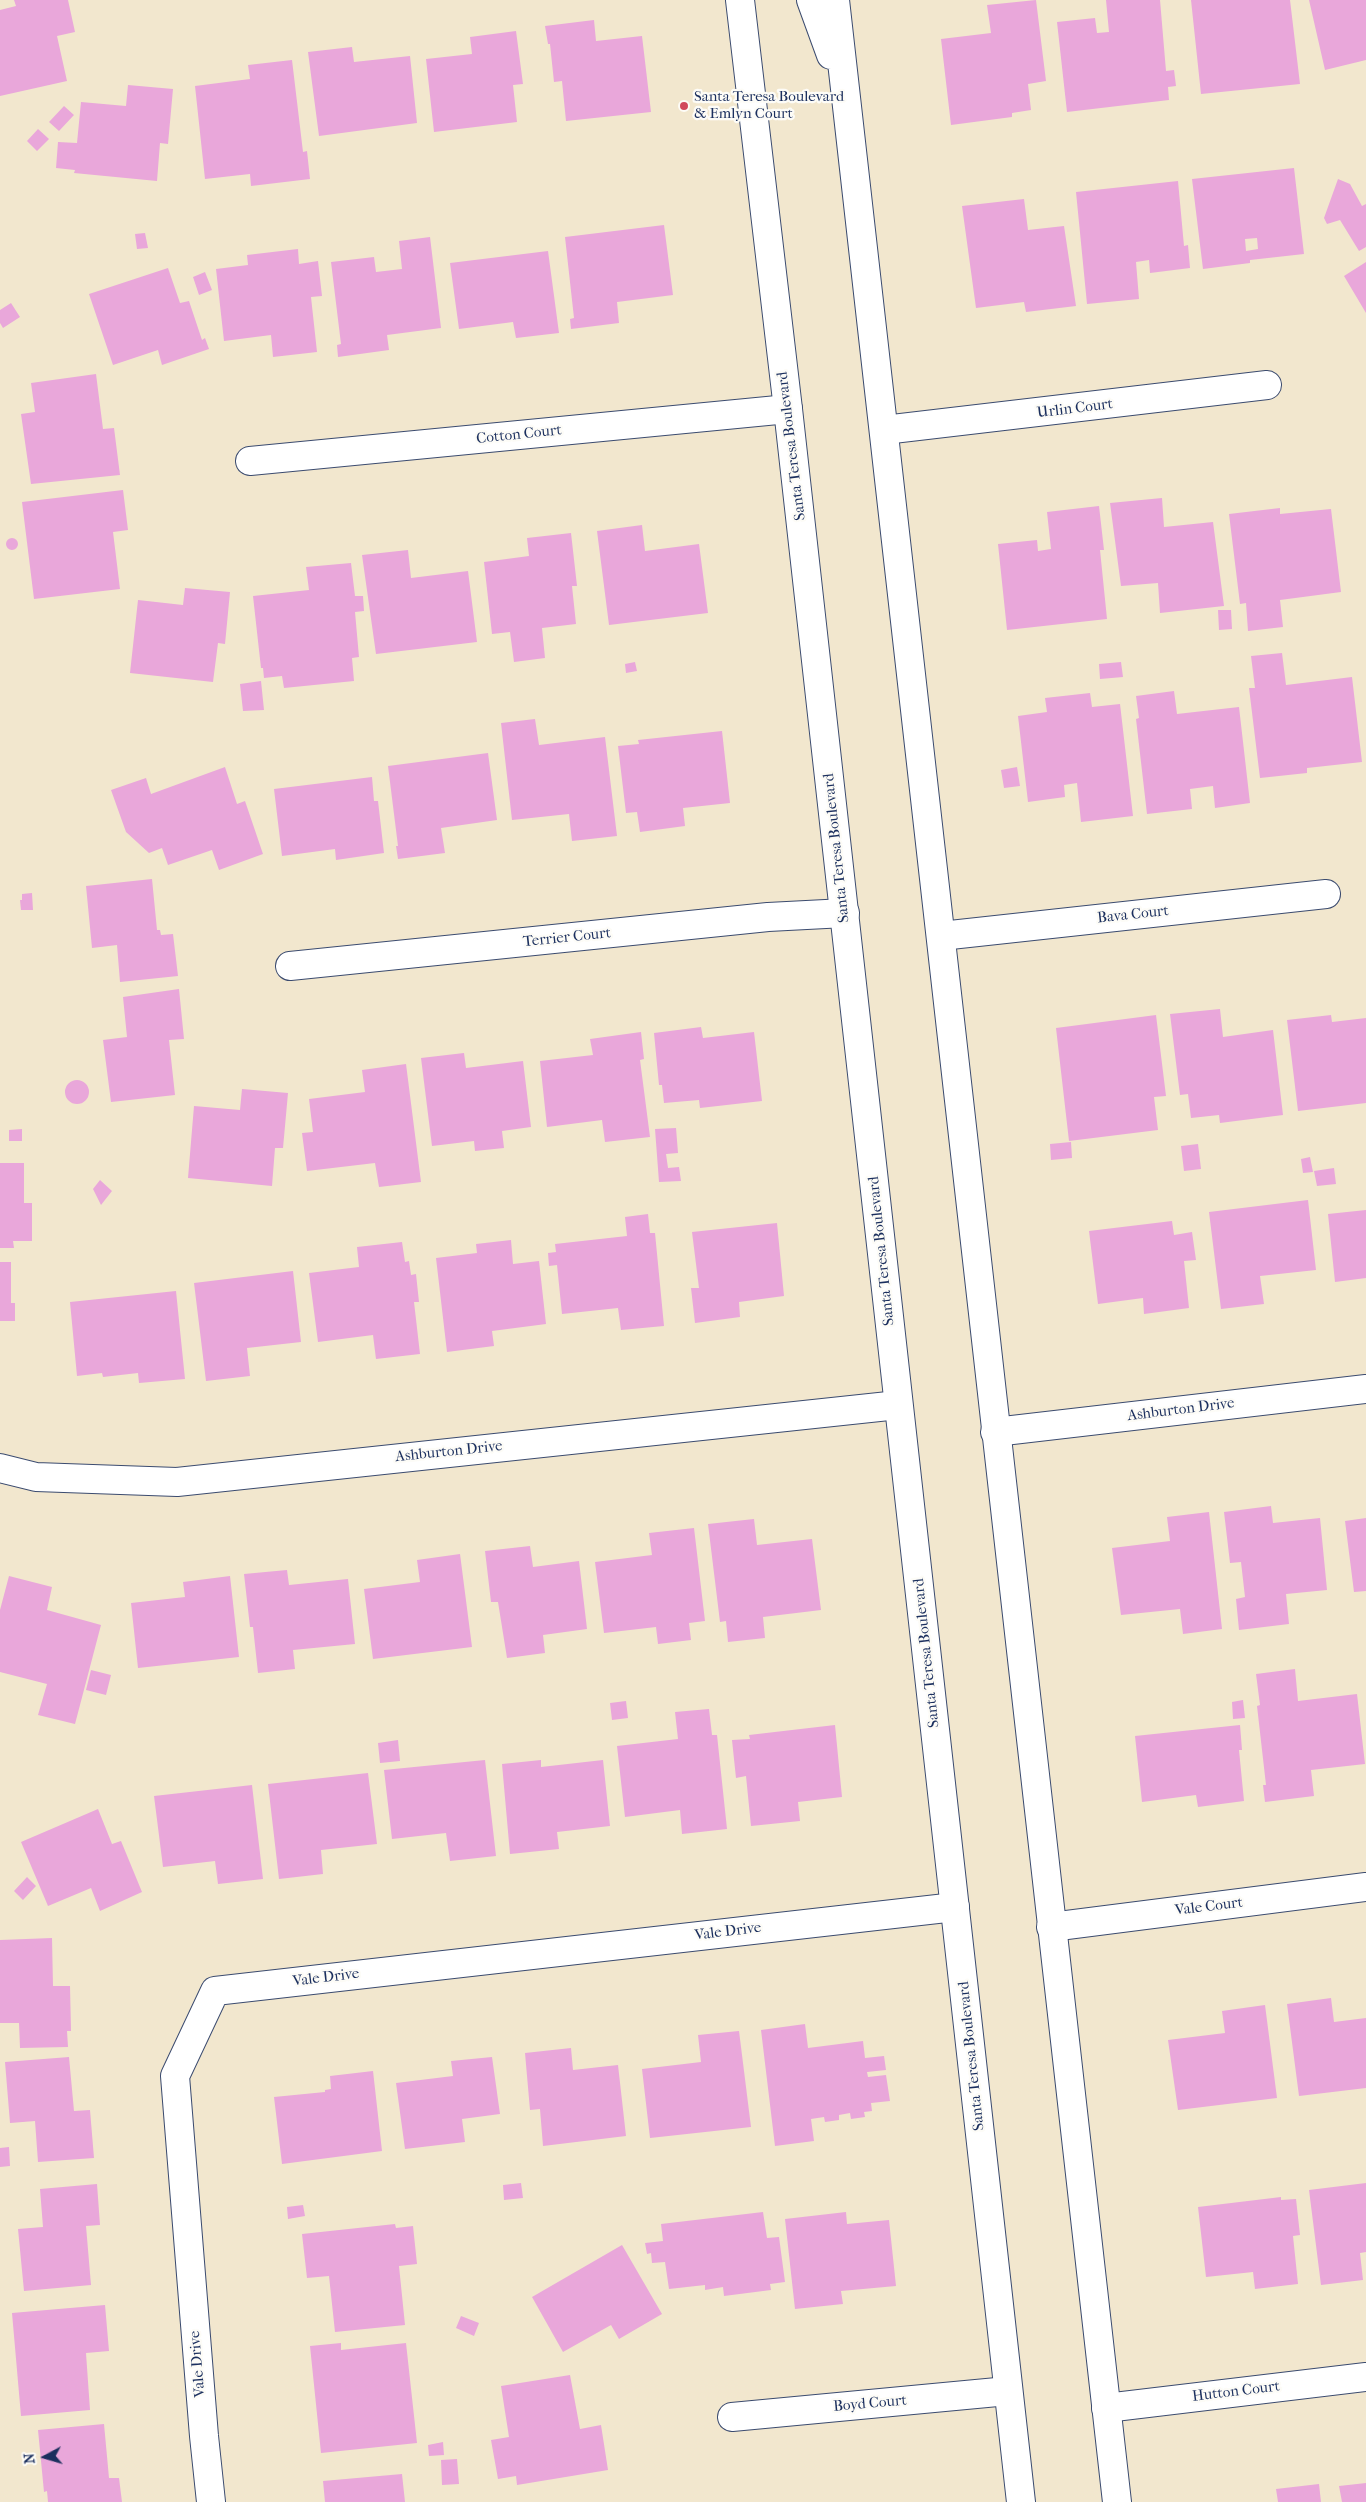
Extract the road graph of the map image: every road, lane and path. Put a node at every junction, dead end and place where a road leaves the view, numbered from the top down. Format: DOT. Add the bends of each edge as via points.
graph roads {
  1 [pos="740,0"];
  2 [pos="811,0"];
  3 [pos="836,0"];
  4 [pos="846,96"];
  5 [pos="1267,385"];
  6 [pos="788,409"];
  7 [pos="884,430"];
  8 [pos="250,460"];
  9 [pos="1326,894"];
  10 [pos="844,913"];
  11 [pos="941,936"];
  12 [pos="290,966"];
  13 [pos="1366,1389"];
  14 [pos="898,1405"];
  15 [pos="995,1432"];
  16 [pos="0,1468"];
  17 [pos="1366,1887"];
  18 [pos="955,1906"];
  19 [pos="1052,1927"];
  20 [pos="1366,2377"];
  21 [pos="1008,2391"];
  22 [pos="1106,2408"];
  23 [pos="732,2417"];
  24 [pos="211,2502"];
  25 [pos="1021,2502"];
  26 [pos="1117,2502"];
  1 -- 6 [label="street, Santa Teresa Boulevard"];
  2 -- 4 [label="street"];
  3 -- 4 [label="street"];
  4 -- 7 [label="street"];
  5 -- 7 [label="street, Urlin Court"];
  6 -- 8 [label="street, Cotton Court"];
  6 -- 10 [label="street, Santa Teresa Boulevard"];
  7 -- 11 [label="street"];
  9 -- 11 [label="street, Bava Court"];
  10 -- 12 [label="street, Terrier Court" via="768,917"];
  10 -- 14 [label="street, Santa Teresa Boulevard"];
  11 -- 15 [label="street"];
  13 -- 15 [label="street, Ashburton Drive"];
  14 -- 16 [label="street, Ashburton Drive" via="177,1482 36,1477"];
  14 -- 18 [label="street, Santa Teresa Boulevard"];
  15 -- 19 [label="street"];
  17 -- 19 [label="street, Vale Court"];
  18 -- 21 [label="street, Santa Teresa Boulevard"];
  18 -- 24 [label="street, Vale Drive" via="215,1991 175,2076"];
  19 -- 22 [label="street"];
  20 -- 22 [label="street, Hutton Court"];
  21 -- 23 [label="street, Boyd Court"];
  21 -- 25 [label="street, Santa Teresa Boulevard"];
  22 -- 26 [label="street"];
}
